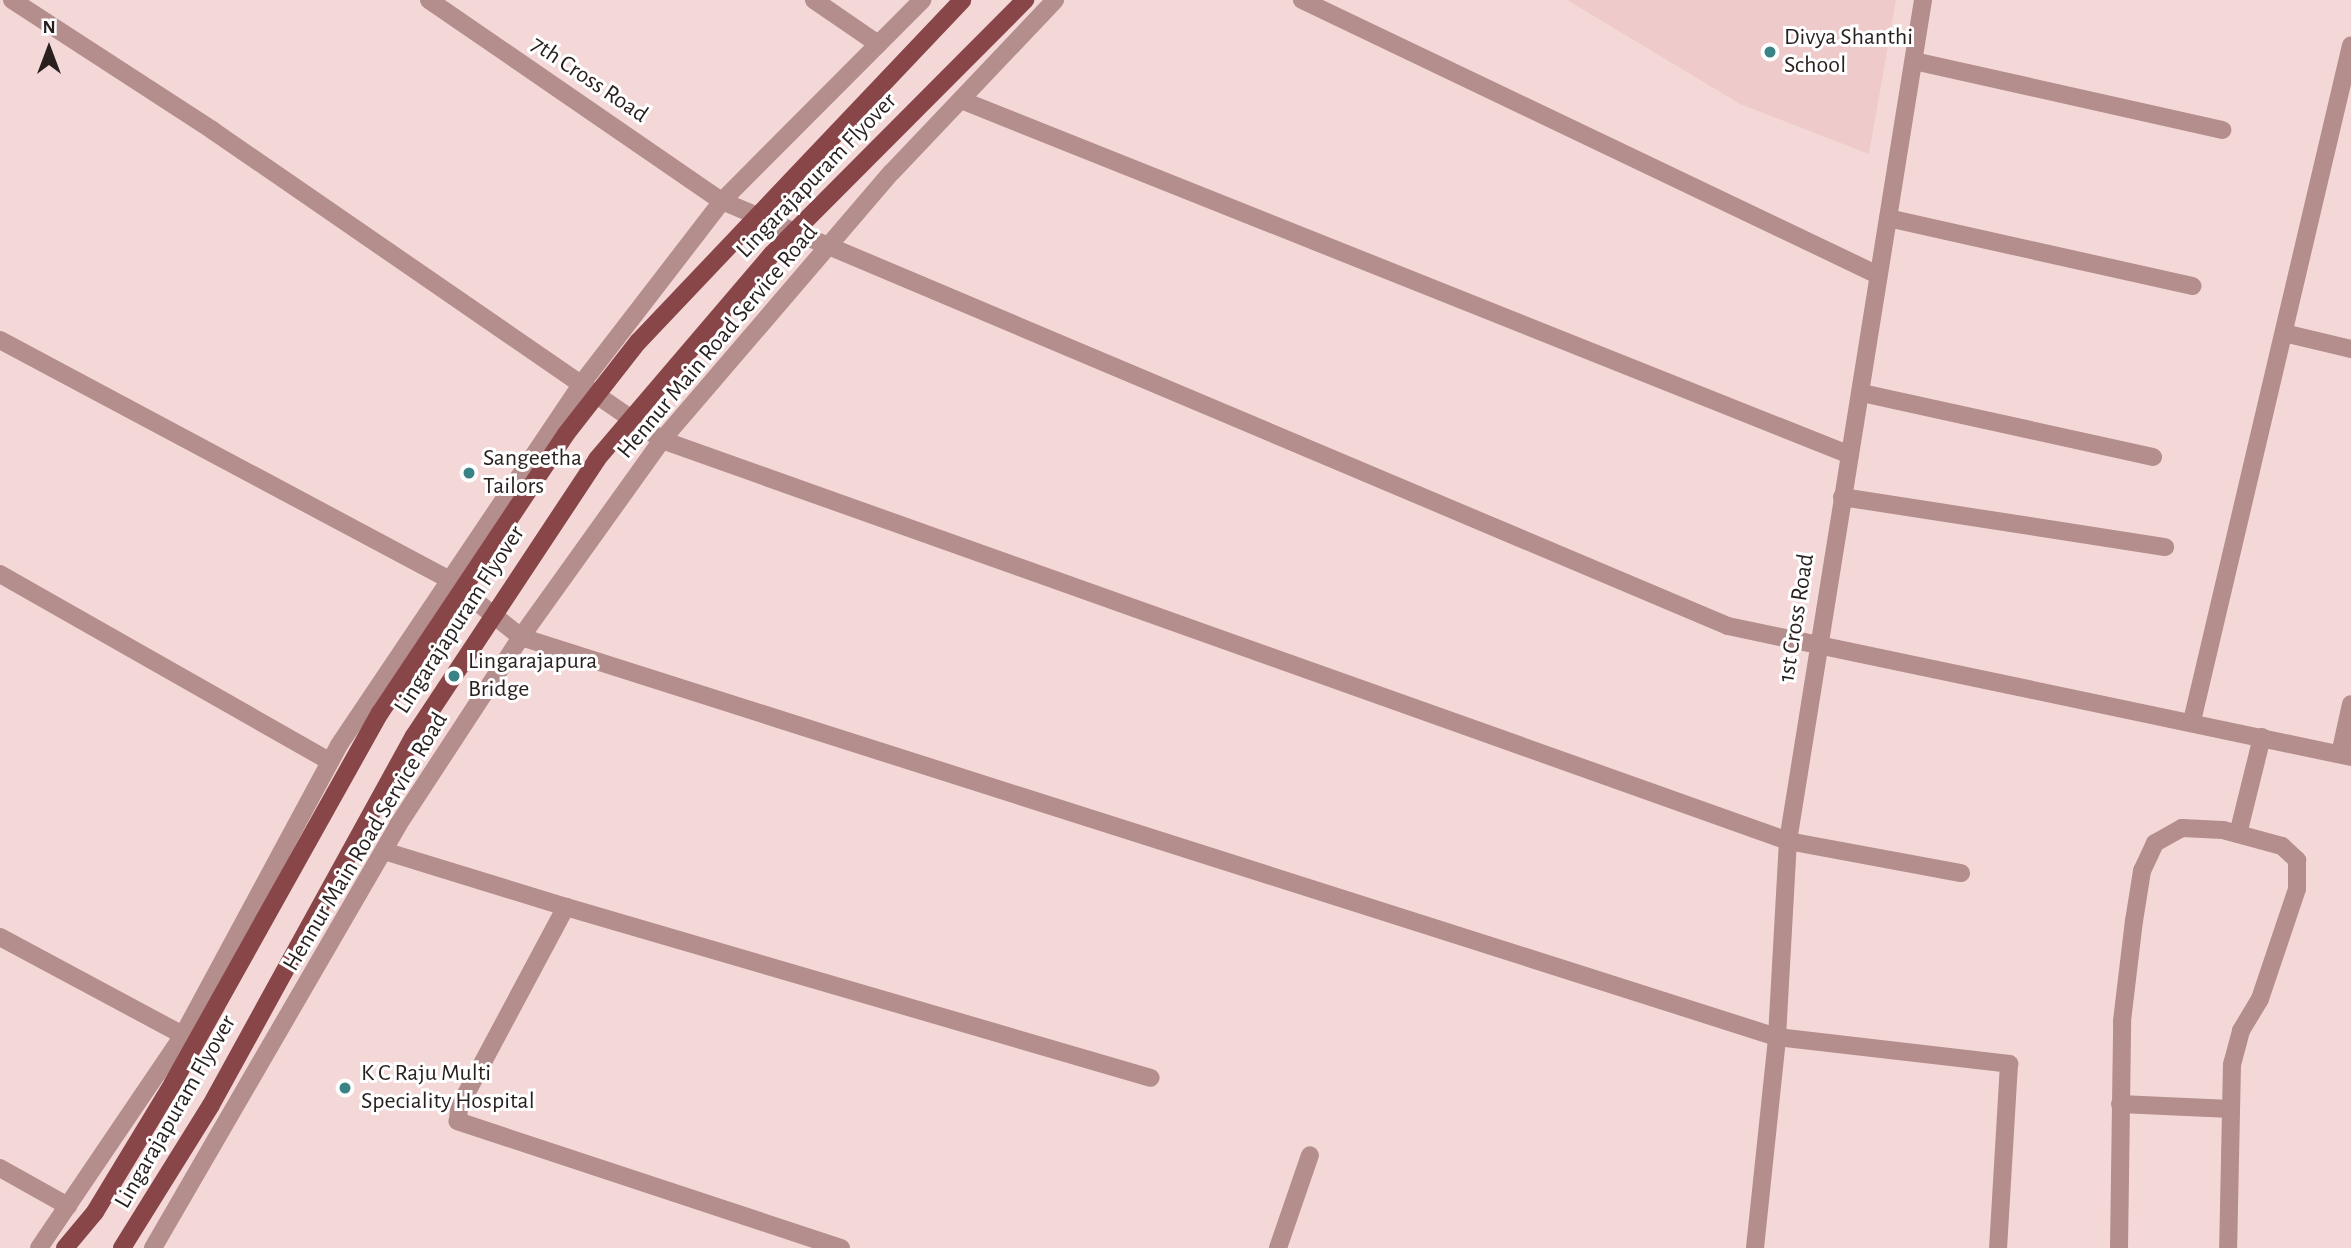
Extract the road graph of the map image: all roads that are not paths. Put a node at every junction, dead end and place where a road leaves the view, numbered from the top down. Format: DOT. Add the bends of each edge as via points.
graph roads {
  1 [pos="12,0"];
  2 [pos="429,0"];
  3 [pos="814,0"];
  4 [pos="922,0"];
  5 [pos="962,0"];
  6 [pos="1024,0"];
  7 [pos="1055,0"];
  8 [pos="1302,0"];
  9 [pos="1923,0"];
  10 [pos="878,44"];
  11 [pos="2351,45"];
  12 [pos="1914,61"];
  13 [pos="961,100"];
  14 [pos="2222,130"];
  15 [pos="722,201"];
  16 [pos="1888,218"];
  17 [pos="831,248"];
  18 [pos="1876,275"];
  19 [pos="2192,286"];
  20 [pos="2284,333"];
  21 [pos="0,340"];
  22 [pos="2351,349"];
  23 [pos="582,383"];
  24 [pos="1862,394"];
  25 [pos="662,440"];
  26 [pos="1850,455"];
  27 [pos="2153,457"];
  28 [pos="1842,497"];
  29 [pos="2165,547"];
  30 [pos="0,575"];
  31 [pos="448,579"];
  32 [pos="521,637"];
  33 [pos="1816,644"];
  34 [pos="2351,704"];
  35 [pos="2192,721"];
  36 [pos="2262,737"];
  37 [pos="2345,755"];
  38 [pos="329,761"];
  39 [pos="2238,834"];
  40 [pos="1788,841"];
  41 [pos="384,851"];
  42 [pos="1961,873"];
  43 [pos="566,906"];
  44 [pos="0,937"];
  45 [pos="183,1035"];
  46 [pos="1777,1037"];
  47 [pos="1151,1077"];
  48 [pos="2120,1104"];
  49 [pos="2231,1109"];
  50 [pos="1310,1155"];
  51 [pos="0,1168"];
  52 [pos="68,1206"];
  53 [pos="39,1248"];
  54 [pos="65,1248"];
  55 [pos="122,1248"];
  56 [pos="153,1248"];
  57 [pos="841,1248"];
  58 [pos="1278,1248"];
  59 [pos="1755,1248"];
  60 [pos="1998,1248"];
  61 [pos="2119,1248"];
  62 [pos="2228,1248"];
  1 -- 23 [label="street" via="212,130"];
  2 -- 15 [label="street, 7th Cross Road"];
  3 -- 10 [label="street"];
  4 -- 10 [label="street"];
  5 -- 54 [label="main road, Lingarajapuram Flyover, bridge" via="638,342 566,434 380,713 173,1083 95,1212"];
  6 -- 55 [label="main road, Lingarajapuram Flyover, bridge" via="772,254 597,459 414,736 211,1105"];
  7 -- 13 [label="street, Hennur Main Road Service Road"];
  8 -- 18 [label="street"];
  9 -- 12 [label="street, 1st Cross Road"];
  10 -- 15 [label="street"];
  11 -- 20 [label="street"];
  12 -- 14 [label="street"];
  12 -- 16 [label="street, 1st Cross Road"];
  13 -- 17 [label="street, Hennur Main Road Service Road" via="892,172"];
  13 -- 26 [label="street"];
  15 -- 17 [label="street, 7th Cross Road"];
  15 -- 23 [label="street"];
  16 -- 18 [label="street, 1st Cross Road"];
  16 -- 19 [label="street"];
  17 -- 25 [label="street, Hennur Main Road Service Road"];
  17 -- 33 [label="street, 7th Cross Road" via="1728,626"];
  18 -- 24 [label="street, 1st Cross Road"];
  20 -- 22 [label="street"];
  20 -- 35 [label="street"];
  21 -- 31 [label="street"];
  23 -- 25 [label="street"];
  23 -- 31 [label="street"];
  24 -- 26 [label="street, 1st Cross Road"];
  24 -- 27 [label="street"];
  25 -- 32 [label="street, Hennur Main Road Service Road"];
  25 -- 40 [label="street"];
  26 -- 28 [label="street, 1st Cross Road"];
  28 -- 29 [label="street"];
  28 -- 33 [label="street, 1st Cross Road"];
  30 -- 38 [label="street"];
  31 -- 32 [label="street"];
  31 -- 38 [label="street"];
  32 -- 41 [label="street, Hennur Main Road Service Road"];
  32 -- 46 [label="street"];
  33 -- 35 [label="street, 7th Cross Road"];
  33 -- 40 [label="street, 1st Cross Road"];
  34 -- 37 [label="street"];
  35 -- 36 [label="street, 7th Cross Road"];
  36 -- 37 [label="street, 7th Cross Road"];
  36 -- 39 [label="street"];
  38 -- 45 [label="street"];
  39 -- 48 [label="street" via="2182,828 2155,843 2142,871 2122,1021"];
  39 -- 49 [label="street" via="2282,846 2297,860 2297,889 2260,999 2238,1042 2232,1064"];
  40 -- 42 [label="street"];
  40 -- 46 [label="street, 1st Cross Road"];
  41 -- 43 [label="street"];
  41 -- 56 [label="street, Hennur Main Road Service Road"];
  43 -- 47 [label="street"];
  43 -- 57 [label="street" via="460,1107 458,1121"];
  44 -- 45 [label="street"];
  45 -- 52 [label="street"];
  46 -- 59 [label="street, 1st Cross Road"];
  46 -- 60 [label="street" via="2009,1064"];
  48 -- 49 [label="street"];
  48 -- 61 [label="street"];
  49 -- 62 [label="street"];
  50 -- 58 [label="street"];
  51 -- 52 [label="street"];
  52 -- 53 [label="street"];
}
